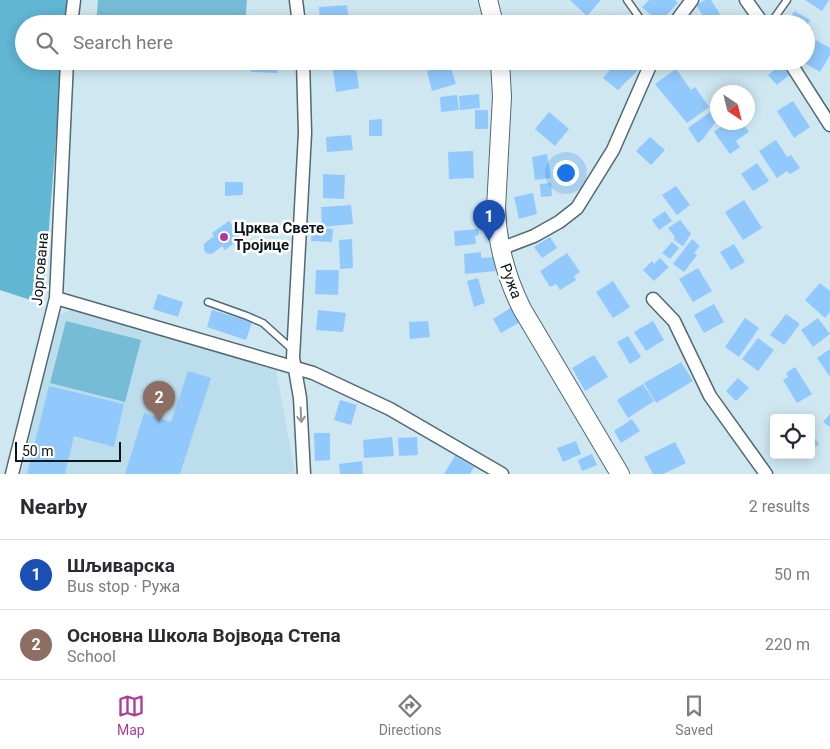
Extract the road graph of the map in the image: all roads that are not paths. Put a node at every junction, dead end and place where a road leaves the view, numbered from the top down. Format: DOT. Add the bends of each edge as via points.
graph roads {
  1 [pos="74,0"];
  2 [pos="296,0"];
  3 [pos="488,0"];
  4 [pos="627,0"];
  5 [pos="692,0"];
  6 [pos="746,0"];
  7 [pos="787,0"];
  8 [pos="72,15"];
  9 [pos="298,15"];
  10 [pos="492,15"];
  11 [pos="638,15"];
  12 [pos="681,15"];
  13 [pos="757,15"];
  14 [pos="776,15"];
  15 [pos="68,70"];
  16 [pos="303,70"];
  17 [pos="500,70"];
  18 [pos="648,70"];
  19 [pos="795,70"];
  20 [pos="830,125"];
  21 [pos="500,249"];
  22 [pos="56,298"];
  23 [pos="653,299"];
  24 [pos="208,302"];
  25 [pos="293,350"];
  26 [pos="294,367"];
  27 [pos="12,474"];
  28 [pos="304,474"];
  29 [pos="502,474"];
  30 [pos="620,474"];
  31 [pos="766,474"];
  1 -- 8 [label="street"];
  2 -- 9 [label="street"];
  3 -- 10 [label="street"];
  4 -- 11 [label="lane"];
  5 -- 12 [label="street"];
  6 -- 13 [label="street"];
  7 -- 14 [label="lane"];
  15 -- 22 [label="street, Јоргована"];
  16 -- 25 [label="street" via="306,133"];
  17 -- 21 [label="street, Ружа" via="496,208"];
  18 -- 21 [label="street" via="613,150 577,208 534,236"];
  19 -- 20 [label="street"];
  21 -- 30 [label="street, Ружа" via="522,309"];
  22 -- 26 [label="street"];
  22 -- 27 [label="street, Јоргована"];
  23 -- 31 [label="street" via="674,321 710,396"];
  24 -- 25 [label="lane" via="263,323"];
  25 -- 26 [label="street"];
  26 -- 28 [label="street, one-way" via="300,398"];
  26 -- 29 [label="street" via="328,379 390,409"];
}
